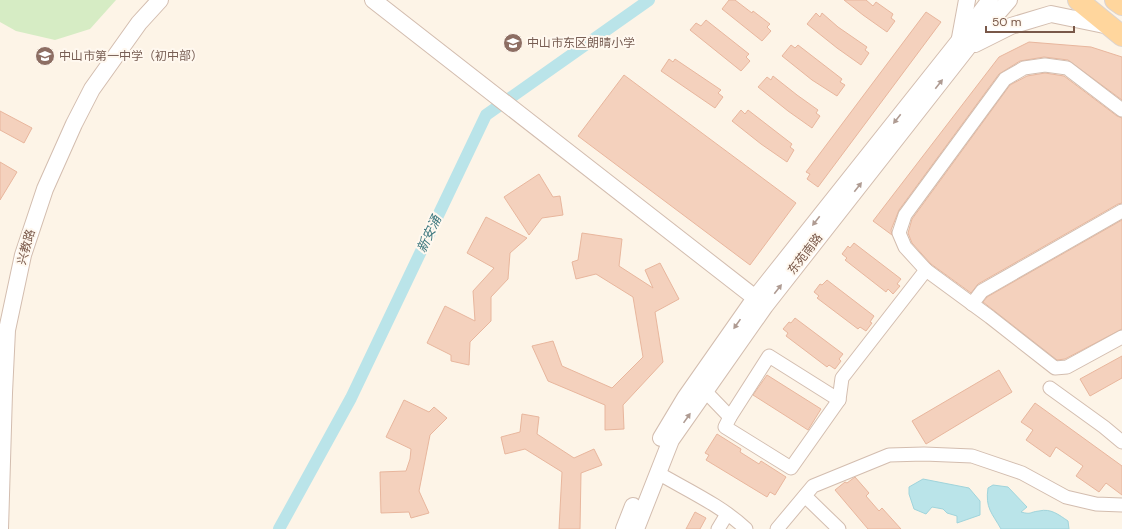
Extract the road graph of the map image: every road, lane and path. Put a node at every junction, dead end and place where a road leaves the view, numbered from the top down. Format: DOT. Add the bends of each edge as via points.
graph roads {
  1 [pos="160,0"];
  2 [pos="373,0"];
  3 [pos="967,0"];
  4 [pos="990,0"];
  5 [pos="1009,0"];
  6 [pos="1078,0"];
  7 [pos="1115,0"];
  8 [pos="1122,5"];
  9 [pos="1116,31"];
  10 [pos="964,44"];
  11 [pos="1122,110"];
  12 [pos="1122,211"];
  13 [pos="926,270"];
  14 [pos="760,302"];
  15 [pos="972,304"];
  16 [pos="1122,337"];
  17 [pos="1050,388"];
  18 [pos="705,391"];
  19 [pos="839,400"];
  20 [pos="730,417"];
  21 [pos="1122,442"];
  22 [pos="658,473"];
  23 [pos="805,496"];
  24 [pos="1122,505"];
  25 [pos="727,514"];
  26 [pos="0,529"];
  27 [pos="624,529"];
  28 [pos="636,529"];
  29 [pos="718,529"];
  30 [pos="746,529"];
  31 [pos="777,529"];
  32 [pos="839,529"];
  1 -- 26 [label="street, 兴教路" via="139,23 92,89 45,189 22,255 8,330"];
  2 -- 14 [label="street"];
  3 -- 10 [label="street"];
  4 -- 10 [label="street, 东苑南路"];
  5 -- 10 [label="street, 东苑南路"];
  6 -- 9 [label="main road"];
  7 -- 8 [label="main road"];
  9 -- 10 [label="street" via="1051,14"];
  10 -- 14 [label="street, 东苑南路"];
  11 -- 13 [label="street" via="1067,68 1046,65 1024,68 1005,79 905,215 899,233 905,247"];
  12 -- 15 [label="street" via="982,291"];
  13 -- 15 [label="street"];
  13 -- 19 [label="street" via="842,378"];
  14 -- 18 [label="street, 东苑南路"];
  14 -- 27 [label="street, 东苑南路, one-way" via="685,398 662,436"];
  15 -- 16 [label="street" via="1055,368 1066,367"];
  17 -- 21 [label="street"];
  18 -- 20 [label="street"];
  22 -- 18 [label="street, 东苑南路, one-way" via="671,440"];
  19 -- 20 [label="street" via="769,356"];
  19 -- 20 [label="street" via="791,468 725,427"];
  22 -- 25 [label="street"];
  22 -- 28 [label="street, 东苑南路"];
  23 -- 24 [label="street" via="813,486 889,455 924,454 972,456 1022,473 1066,497 1096,504"];
  23 -- 31 [label="street"];
  23 -- 32 [label="street"];
  25 -- 29 [label="street"];
  25 -- 30 [label="street"];
}
